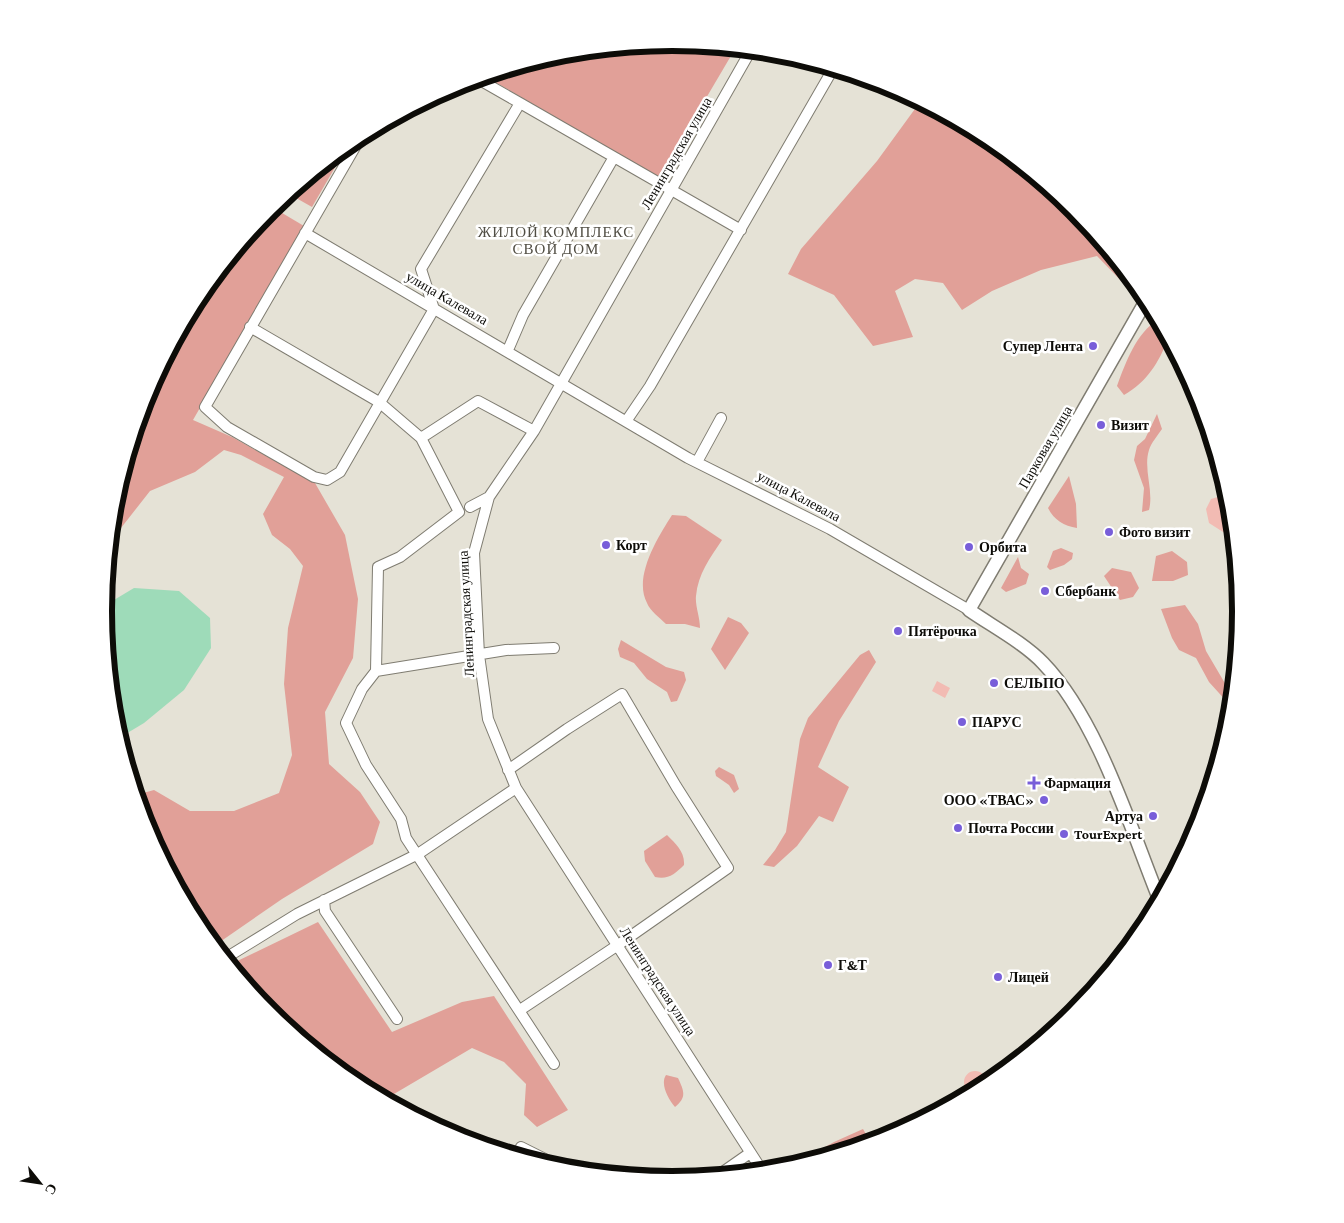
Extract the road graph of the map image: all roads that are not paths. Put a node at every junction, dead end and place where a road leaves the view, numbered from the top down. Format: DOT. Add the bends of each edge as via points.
graph roads {
  1 [pos="747,56"];
  2 [pos="830,74"];
  3 [pos="486,83"];
  4 [pos="520,103"];
  5 [pos="352,152"];
  6 [pos="614,157"];
  7 [pos="671,190"];
  8 [pos="741,230"];
  9 [pos="305,232"];
  10 [pos="1142,307"];
  11 [pos="434,309"];
  12 [pos="250,327"];
  13 [pos="508,350"];
  14 [pos="561,382"];
  15 [pos="379,402"];
  16 [pos="721,418"];
  17 [pos="627,420"];
  18 [pos="534,431"];
  19 [pos="421,438"];
  20 [pos="697,462"];
  21 [pos="489,497"];
  22 [pos="470,507"];
  23 [pos="969,610"];
  24 [pos="554,648"];
  25 [pos="479,655"];
  26 [pos="376,671"];
  27 [pos="508,770"];
  28 [pos="516,788"];
  29 [pos="418,854"];
  30 [pos="1157,893"];
  31 [pos="324,900"];
  32 [pos="618,946"];
  33 [pos="229,955"];
  34 [pos="520,1010"];
  35 [pos="397,1019"];
  36 [pos="554,1064"];
  37 [pos="521,1147"];
  38 [pos="750,1153"];
  39 [pos="538,1155"];
  40 [pos="758,1165"];
  41 [pos="727,1169"];
  1 -- 7 [label="street, Ленинградская улица"];
  2 -- 8 [label="street"];
  3 -- 4 [label="street"];
  4 -- 6 [label="street"];
  4 -- 11 [label="street" via="421,269"];
  5 -- 9 [label="street"];
  6 -- 7 [label="street"];
  6 -- 13 [label="street" via="523,315"];
  7 -- 8 [label="street"];
  7 -- 14 [label="street, Ленинградская улица"];
  8 -- 17 [label="street"];
  9 -- 11 [label="street, улица Калевала"];
  9 -- 12 [label="street"];
  10 -- 23 [label="main road, Парковая улица"];
  11 -- 13 [label="street, улица Калевала"];
  11 -- 15 [label="street"];
  12 -- 15 [label="street"];
  12 -- 15 [label="street" via="205,408 227,427 314,477 328,480 340,472"];
  13 -- 14 [label="street, улица Калевала"];
  14 -- 17 [label="street, улица Калевала"];
  14 -- 18 [label="street, Ленинградская улица"];
  15 -- 19 [label="street"];
  16 -- 20 [label="street"];
  17 -- 20 [label="street, улица Калевала"];
  18 -- 19 [label="street" via="478,401"];
  18 -- 21 [label="street, Ленинградская улица"];
  19 -- 26 [label="street" via="459,512 400,557 378,567"];
  20 -- 23 [label="street, улица Калевала" via="830,529"];
  21 -- 22 [label="street"];
  21 -- 25 [label="street, Ленинградская улица" via="474,553"];
  23 -- 30 [label="main road, улица Калевала" via="1042,662 1072,700 1095,742"];
  24 -- 25 [label="street"];
  25 -- 26 [label="street"];
  25 -- 27 [label="street, Ленинградская улица" via="488,719"];
  26 -- 29 [label="street" via="362,689 346,723 366,765 401,819 406,838"];
  27 -- 28 [label="street, Ленинградская улица"];
  27 -- 32 [label="street" via="622,694 728,868"];
  28 -- 29 [label="street"];
  28 -- 32 [label="street, Ленинградская улица"];
  29 -- 31 [label="street"];
  29 -- 34 [label="street"];
  31 -- 33 [label="street"];
  31 -- 35 [label="street" via="325,911"];
  32 -- 34 [label="street"];
  32 -- 38 [label="street, Ленинградская улица"];
  34 -- 36 [label="street"];
  37 -- 39 [label="street"];
  38 -- 40 [label="street, Ленинградская улица"];
  38 -- 41 [label="street"];
}
